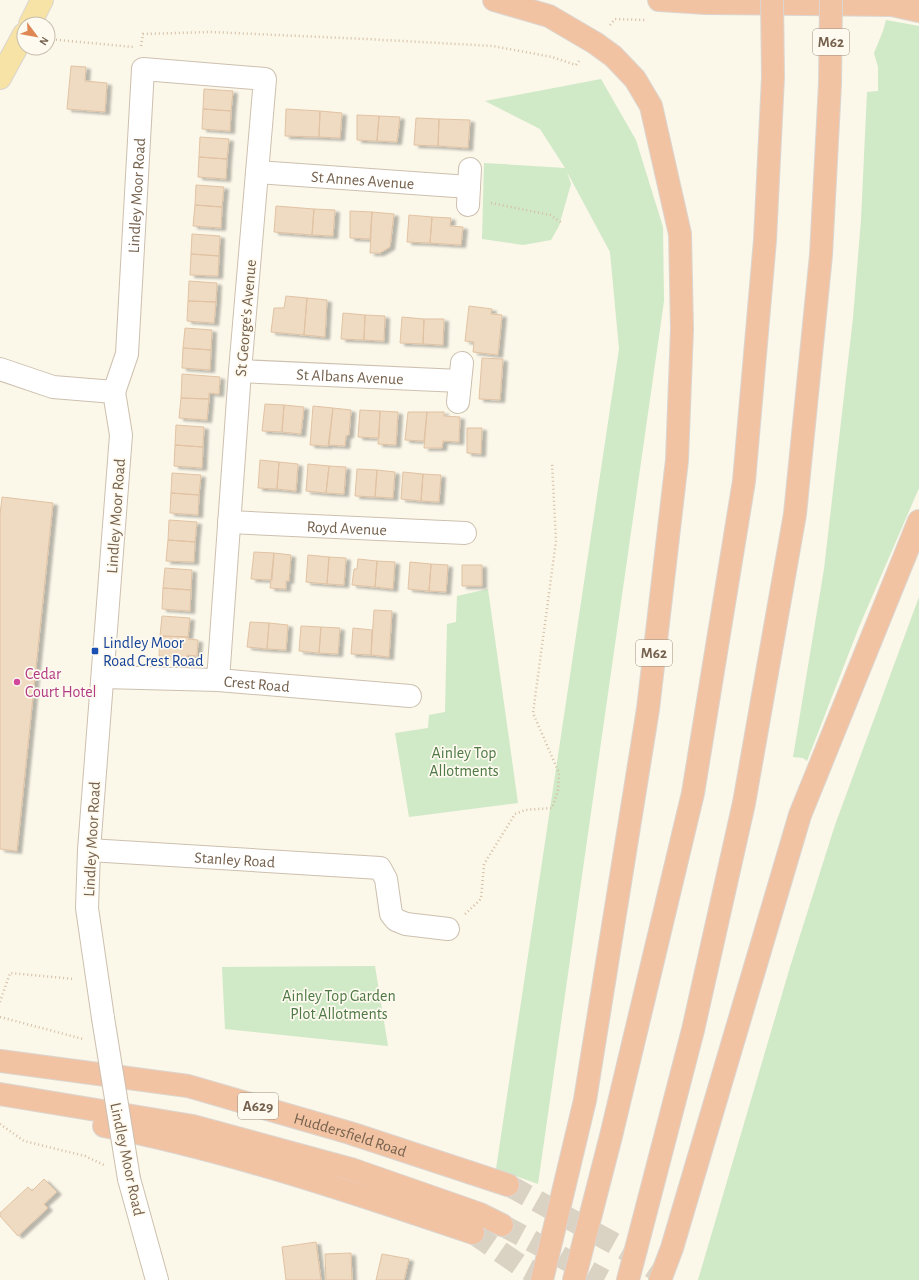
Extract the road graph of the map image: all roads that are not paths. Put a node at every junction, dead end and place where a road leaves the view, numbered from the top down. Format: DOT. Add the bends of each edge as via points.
graph roads {
  1 [pos="494,0"];
  2 [pos="659,0"];
  3 [pos="772,0"];
  4 [pos="831,0"];
  5 [pos="919,11"];
  6 [pos="16,49"];
  7 [pos="142,58"];
  8 [pos="0,78"];
  9 [pos="257,172"];
  10 [pos="469,187"];
  11 [pos="0,369"];
  12 [pos="240,371"];
  13 [pos="460,382"];
  14 [pos="114,392"];
  15 [pos="919,521"];
  16 [pos="229,522"];
  17 [pos="465,533"];
  18 [pos="103,677"];
  19 [pos="218,680"];
  20 [pos="410,696"];
  21 [pos="89,850"];
  22 [pos="448,929"];
  23 [pos="0,1061"];
  24 [pos="0,1094"];
  25 [pos="0,1105"];
  26 [pos="508,1185"];
  27 [pos="502,1225"];
  28 [pos="473,1233"];
  29 [pos="157,1280"];
  30 [pos="542,1280"];
  31 [pos="574,1280"];
  32 [pos="628,1280"];
  33 [pos="660,1280"];
  1 -- 30 [label="highway, M62" via="549,16 613,56 634,79 651,106 680,234 682,329 677,460 648,709 585,1100"];
  2 -- 5 [label="highway" via="706,4 892,5"];
  3 -- 31 [label="highway, bridge" via="773,77 765,240 744,481 691,801 612,1136"];
  4 -- 32 [label="highway, M62, bridge" via="830,84 821,255 795,514 744,803 693,1030"];
  6 -- 8 [label="main road"];
  7 -- 9 [label="street, St George's Avenue" via="266,79"];
  7 -- 14 [label="street, Lindley Moor Road" via="127,354"];
  9 -- 10 [label="street, St Annes Avenue"];
  9 -- 12 [label="street, St George's Avenue"];
  11 -- 14 [label="street" via="53,387"];
  12 -- 13 [label="street, St Albans Avenue"];
  12 -- 16 [label="street, St George's Avenue"];
  14 -- 18 [label="street, Lindley Moor Road" via="121,435"];
  15 -- 33 [label="highway" via="800,815 672,1248"];
  16 -- 17 [label="street, Royd Avenue"];
  16 -- 19 [label="street, St George's Avenue"];
  18 -- 19 [label="street, Crest Road"];
  18 -- 21 [label="street, Lindley Moor Road"];
  19 -- 20 [label="street, Crest Road"];
  21 -- 22 [label="street, Stanley Road" via="380,868 386,879 390,914 396,920 406,924"];
  21 -- 29 [label="street, Lindley Moor Road, bridge" via="87,908 103,1018 129,1178"];
  23 -- 26 [label="highway, Huddersfield Road / A629" via="188,1086 350,1133"];
  24 -- 27 [label="highway, Huddersfield Road / A629" via="193,1126 350,1169 480,1214"];
  25 -- 28 [label="highway" via="142,1133 261,1165 368,1197"];
}
